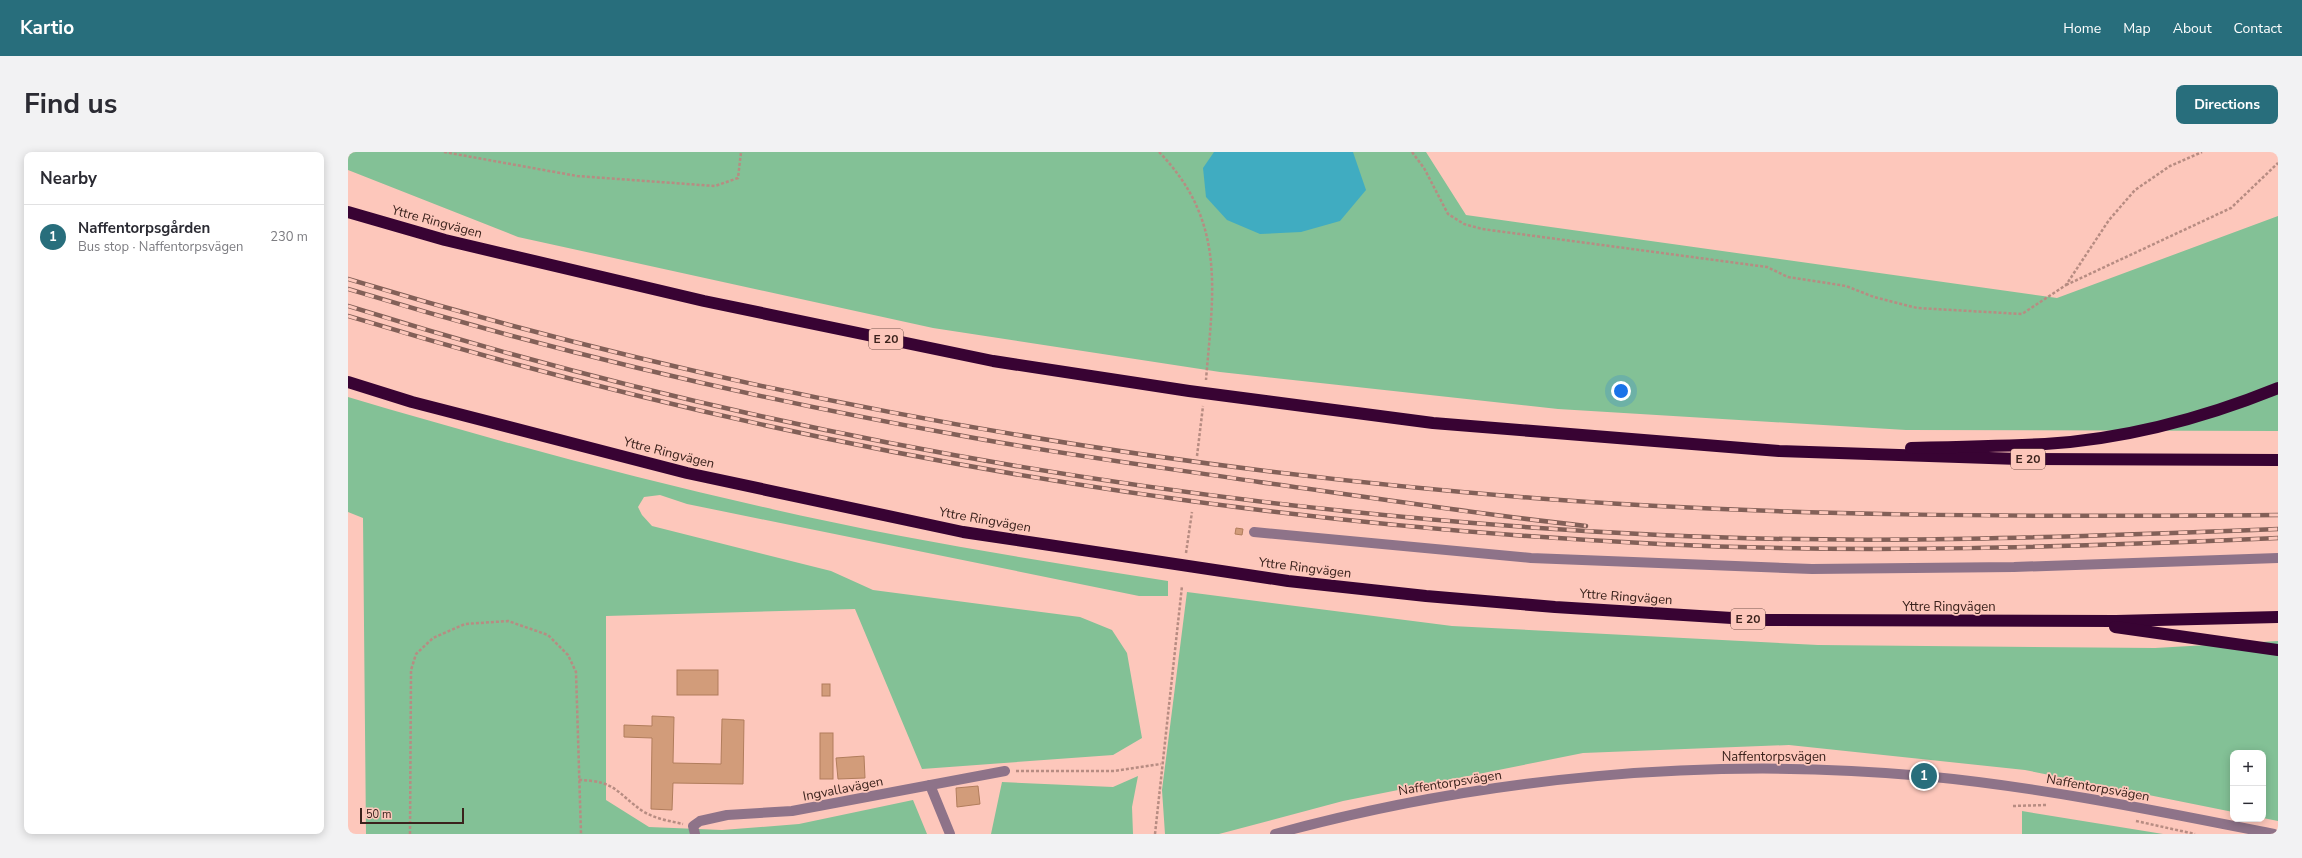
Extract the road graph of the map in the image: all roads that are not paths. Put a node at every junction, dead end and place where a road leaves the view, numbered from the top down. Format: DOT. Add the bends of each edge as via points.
graph roads {
  1 [pos="348,212"];
  2 [pos="348,382"];
  3 [pos="2278,388"];
  4 [pos="1779,451"];
  5 [pos="2278,460"];
  6 [pos="1254,532"];
  7 [pos="2278,558"];
  8 [pos="2278,617"];
  9 [pos="2070,621"];
  10 [pos="2278,650"];
  11 [pos="1005,770"];
  12 [pos="930,785"];
  13 [pos="694,830"];
  14 [pos="950,834"];
  15 [pos="1275,834"];
  16 [pos="2274,834"];
  1 -- 4 [label="highway, Yttre Ringvägen / E 20" via="445,240 704,301 994,362 1433,423"];
  2 -- 9 [label="highway, Yttre Ringvägen / E 20" via="412,402 687,473 956,531 1288,581 1517,604 1764,620"];
  3 -- 4 [label="highway" via="2224,409 2174,423 2102,437 2046,444"];
  4 -- 5 [label="highway, Yttre Ringvägen / E 20" via="2019,459"];
  6 -- 7 [label="street" via="1531,558 1812,569 2006,568"];
  8 -- 9 [label="highway, Yttre Ringvägen / E 20"];
  9 -- 10 [label="highway"];
  11 -- 12 [label="street, Ingvallavägen"];
  12 -- 13 [label="street, Ingvallavägen" via="792,812 727,815 700,821"];
  12 -- 14 [label="street"];
  15 -- 16 [label="street, Naffentorpsvägen" via="1381,807 1550,781 1697,771 1774,769 1924,776 2013,787 2100,800"];
}
